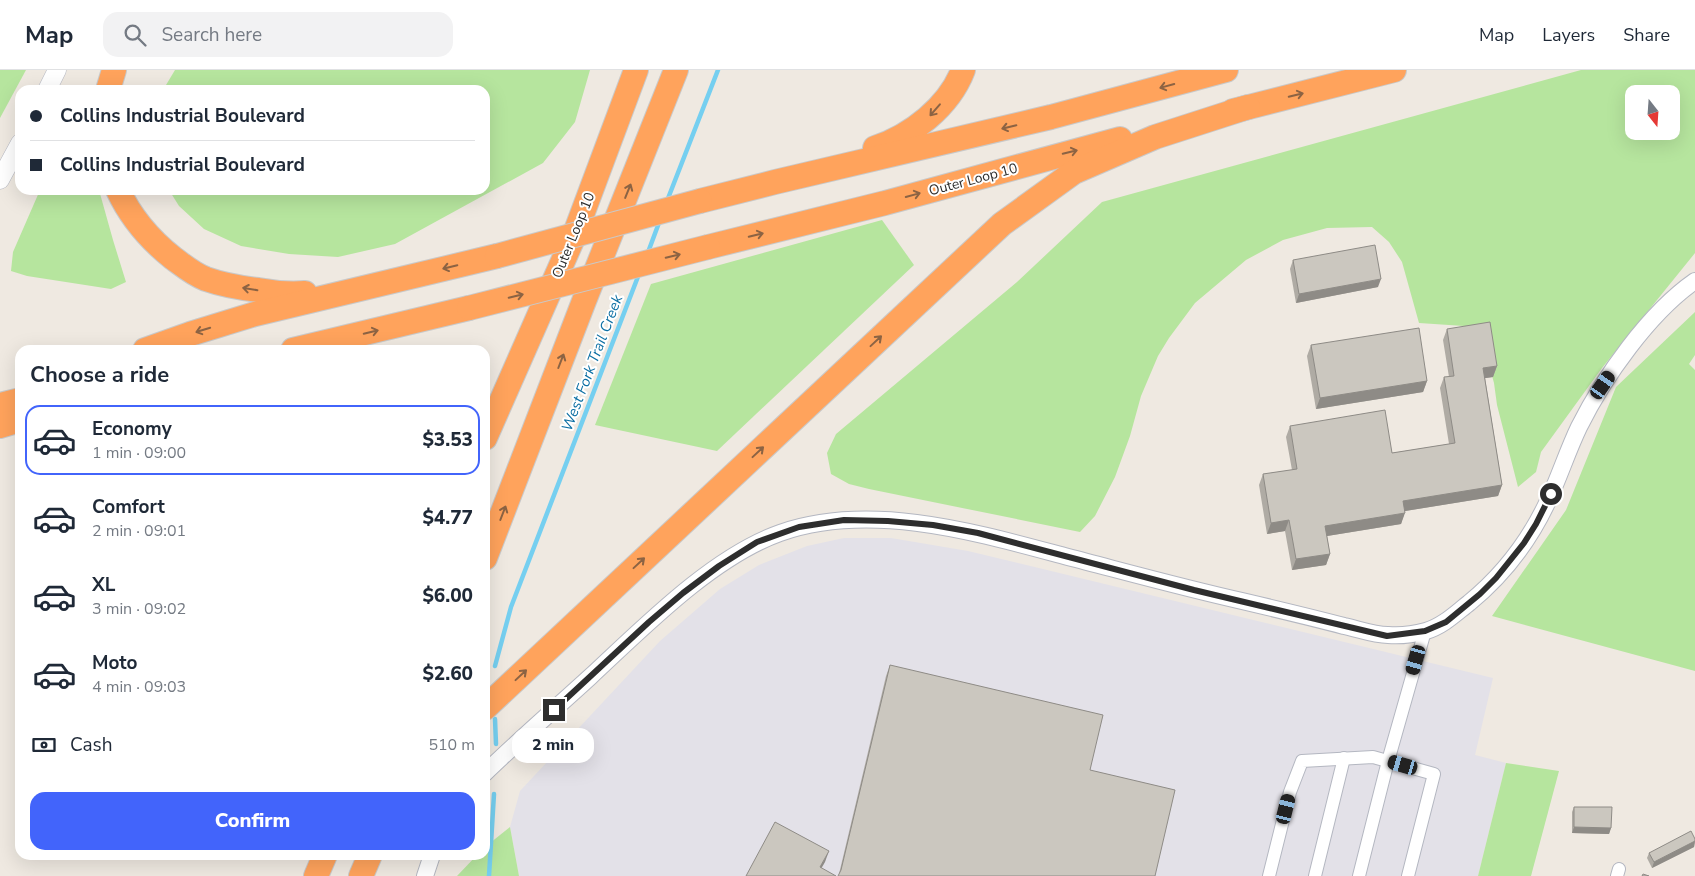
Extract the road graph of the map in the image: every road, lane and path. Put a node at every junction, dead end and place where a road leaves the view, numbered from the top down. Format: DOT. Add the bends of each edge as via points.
graph roads {
  1 [pos="57,70"];
  2 [pos="114,70"];
  3 [pos="625,70"];
  4 [pos="636,70"];
  5 [pos="676,70"];
  6 [pos="962,70"];
  7 [pos="1226,70"];
  8 [pos="1394,70"];
  9 [pos="50,85"];
  10 [pos="110,85"];
  11 [pos="1248,107"];
  12 [pos="608,145"];
  13 [pos="15,152"];
  14 [pos="0,180"];
  15 [pos="775,182"];
  16 [pos="121,195"];
  17 [pos="1695,281"];
  18 [pos="386,282"];
  19 [pos="159,345"];
  20 [pos="323,345"];
  21 [pos="15,401"];
  22 [pos="0,405"];
  23 [pos="15,422"];
  24 [pos="0,426"];
  25 [pos="490,427"];
  26 [pos="490,545"];
  27 [pos="1425,631"];
  28 [pos="490,703"];
  29 [pos="1344,758"];
  30 [pos="1388,761"];
  31 [pos="490,768"];
  32 [pos="323,860"];
  33 [pos="368,860"];
  34 [pos="430,860"];
  35 [pos="316,876"];
  36 [pos="361,876"];
  37 [pos="425,876"];
  38 [pos="1269,876"];
  39 [pos="1315,876"];
  40 [pos="1359,876"];
  41 [pos="1408,876"];
  1 -- 9 [label="main road"];
  2 -- 10 [label="highway"];
  3 -- 12 [label="highway"];
  4 -- 12 [label="highway, Outer Loop 10"];
  26 -- 5 [label="highway, one-way"];
  6 -- 15 [label="highway, one-way" via="931,115 910,131 886,145"];
  7 -- 15 [label="highway, one-way" via="1051,117"];
  11 -- 8 [label="highway, Outer Loop 10, one-way"];
  20 -- 11 [label="highway, Outer Loop 10, one-way, bridge" via="885,203"];
  28 -- 11 [label="highway, one-way" via="1002,224 1074,172 1155,137"];
  12 -- 25 [label="highway, Outer Loop 10" via="574,236"];
  13 -- 14 [label="main road"];
  15 -- 18 [label="highway, one-way, bridge"];
  18 -- 16 [label="highway, one-way" via="297,294 246,289 205,278 187,270 147,236"];
  17 -- 27 [label="street" via="1658,314 1603,385 1577,432 1547,504 1511,561 1446,622"];
  18 -- 19 [label="highway, one-way" via="255,314"];
  21 -- 22 [label="highway"];
  23 -- 24 [label="highway"];
  27 -- 30 [label="street"];
  27 -- 31 [label="street" via="1387,636 933,525 844,520 821,523 771,536 719,566 649,622"];
  29 -- 30 [label="street" via="1373,757"];
  29 -- 38 [label="street" via="1302,761 1290,792"];
  29 -- 39 [label="street"];
  30 -- 40 [label="street"];
  30 -- 41 [label="street" via="1434,774"];
  32 -- 35 [label="highway"];
  33 -- 36 [label="highway"];
  34 -- 37 [label="street"];
}
